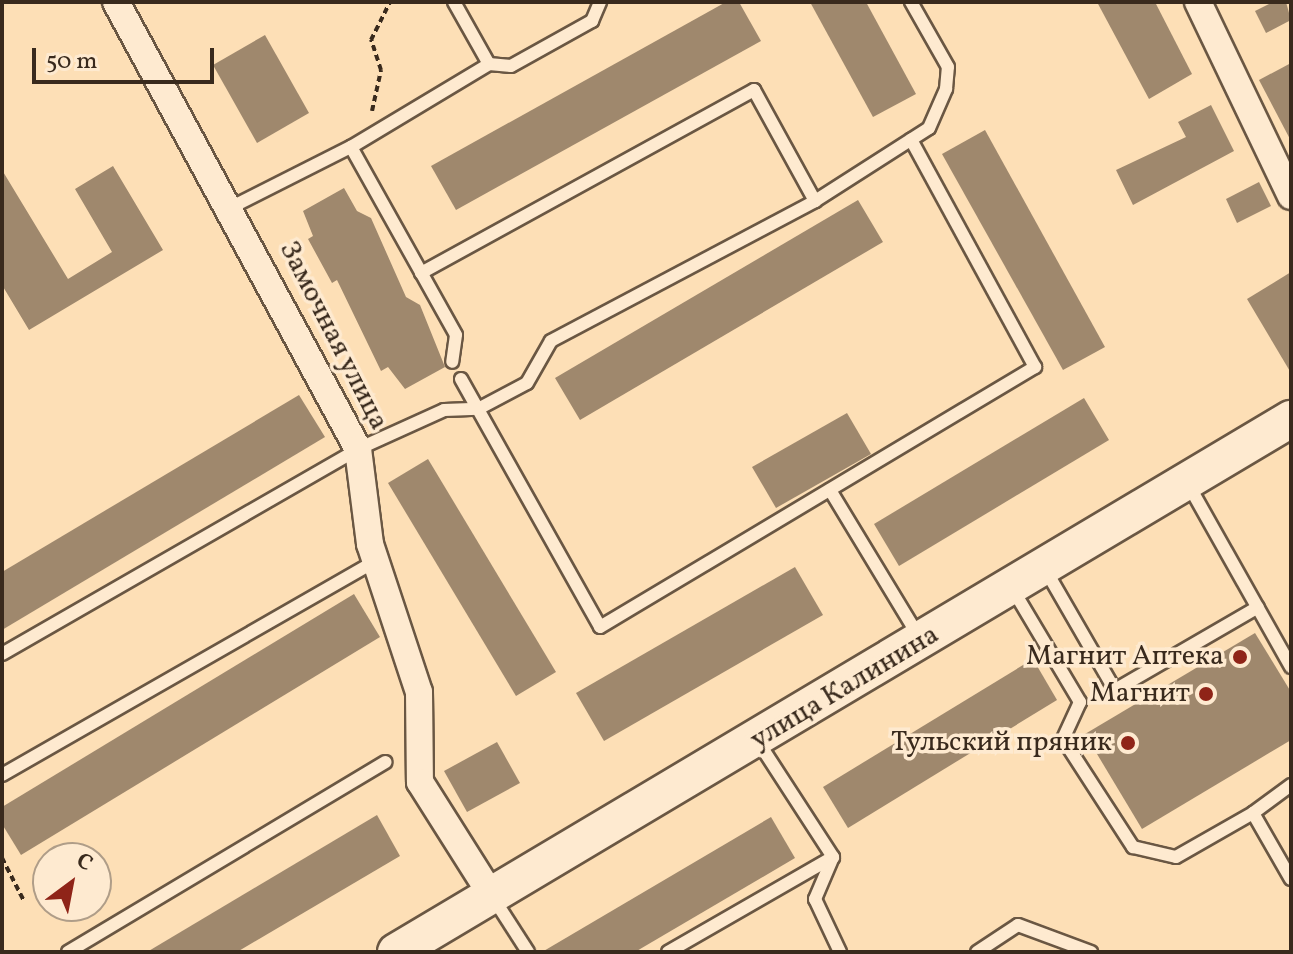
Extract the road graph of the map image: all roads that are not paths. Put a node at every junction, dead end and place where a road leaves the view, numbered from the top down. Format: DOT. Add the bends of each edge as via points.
graph roads {
  1 [pos="116,2"];
  2 [pos="454,2"];
  3 [pos="600,2"];
  4 [pos="911,2"];
  5 [pos="1198,2"];
  6 [pos="489,64"];
  7 [pos="911,140"];
  8 [pos="354,144"];
  9 [pos="1291,196"];
  10 [pos="815,201"];
  11 [pos="230,208"];
  12 [pos="421,273"];
  13 [pos="452,362"];
  14 [pos="461,379"];
  15 [pos="478,409"];
  16 [pos="1291,419"];
  17 [pos="358,449"];
  18 [pos="1188,484"];
  19 [pos="830,490"];
  20 [pos="375,561"];
  21 [pos="1045,569"];
  22 [pos="1012,588"];
  23 [pos="1258,607"];
  24 [pos="922,642"];
  25 [pos="2,654"];
  26 [pos="1291,667"];
  27 [pos="757,740"];
  28 [pos="386,762"];
  29 [pos="2,775"];
  30 [pos="1291,785"];
  31 [pos="1253,813"];
  32 [pos="833,857"];
  33 [pos="1291,879"];
  34 [pos="492,896"];
  35 [pos="68,952"];
  36 [pos="396,952"];
  37 [pos="528,952"];
  38 [pos="668,952"];
  39 [pos="840,952"];
  40 [pos="977,952"];
  41 [pos="1091,952"];
  1 -- 11 [label="street, Замочная улица"];
  2 -- 6 [label="lane"];
  3 -- 6 [label="lane" via="592,21 579,29 511,66"];
  4 -- 7 [label="lane" via="948,67 946,89 929,128"];
  5 -- 9 [label="street"];
  6 -- 8 [label="lane"];
  7 -- 10 [label="lane"];
  7 -- 19 [label="lane" via="1035,367"];
  8 -- 11 [label="lane"];
  8 -- 12 [label="lane"];
  10 -- 12 [label="lane" via="754,90"];
  10 -- 15 [label="lane" via="551,341 527,383"];
  11 -- 17 [label="street, Замочная улица"];
  12 -- 13 [label="lane" via="456,335"];
  14 -- 15 [label="lane"];
  15 -- 17 [label="lane" via="444,410"];
  15 -- 19 [label="lane" via="600,627"];
  16 -- 18 [label="street, улица Калинина"];
  17 -- 20 [label="street, Замочная улица"];
  17 -- 25 [label="lane"];
  18 -- 21 [label="street, улица Калинина"];
  18 -- 23 [label="lane"];
  19 -- 24 [label="lane"];
  20 -- 29 [label="lane"];
  20 -- 34 [label="street, Замочная улица" via="419,692 420,782"];
  21 -- 22 [label="street, улица Калинина"];
  21 -- 23 [label="lane" via="1115,690"];
  22 -- 24 [label="street, улица Калинина"];
  22 -- 31 [label="lane" via="1080,702 1063,739 1133,847 1176,857"];
  23 -- 26 [label="lane"];
  24 -- 27 [label="street, улица Калинина"];
  27 -- 32 [label="lane"];
  27 -- 34 [label="street, улица Калинина"];
  28 -- 35 [label="lane"];
  30 -- 31 [label="lane"];
  31 -- 33 [label="lane"];
  32 -- 38 [label="lane"];
  32 -- 39 [label="lane" via="815,899"];
  34 -- 36 [label="street, улица Калинина"];
  34 -- 37 [label="lane"];
  40 -- 41 [label="lane" via="1018,925"];
}
